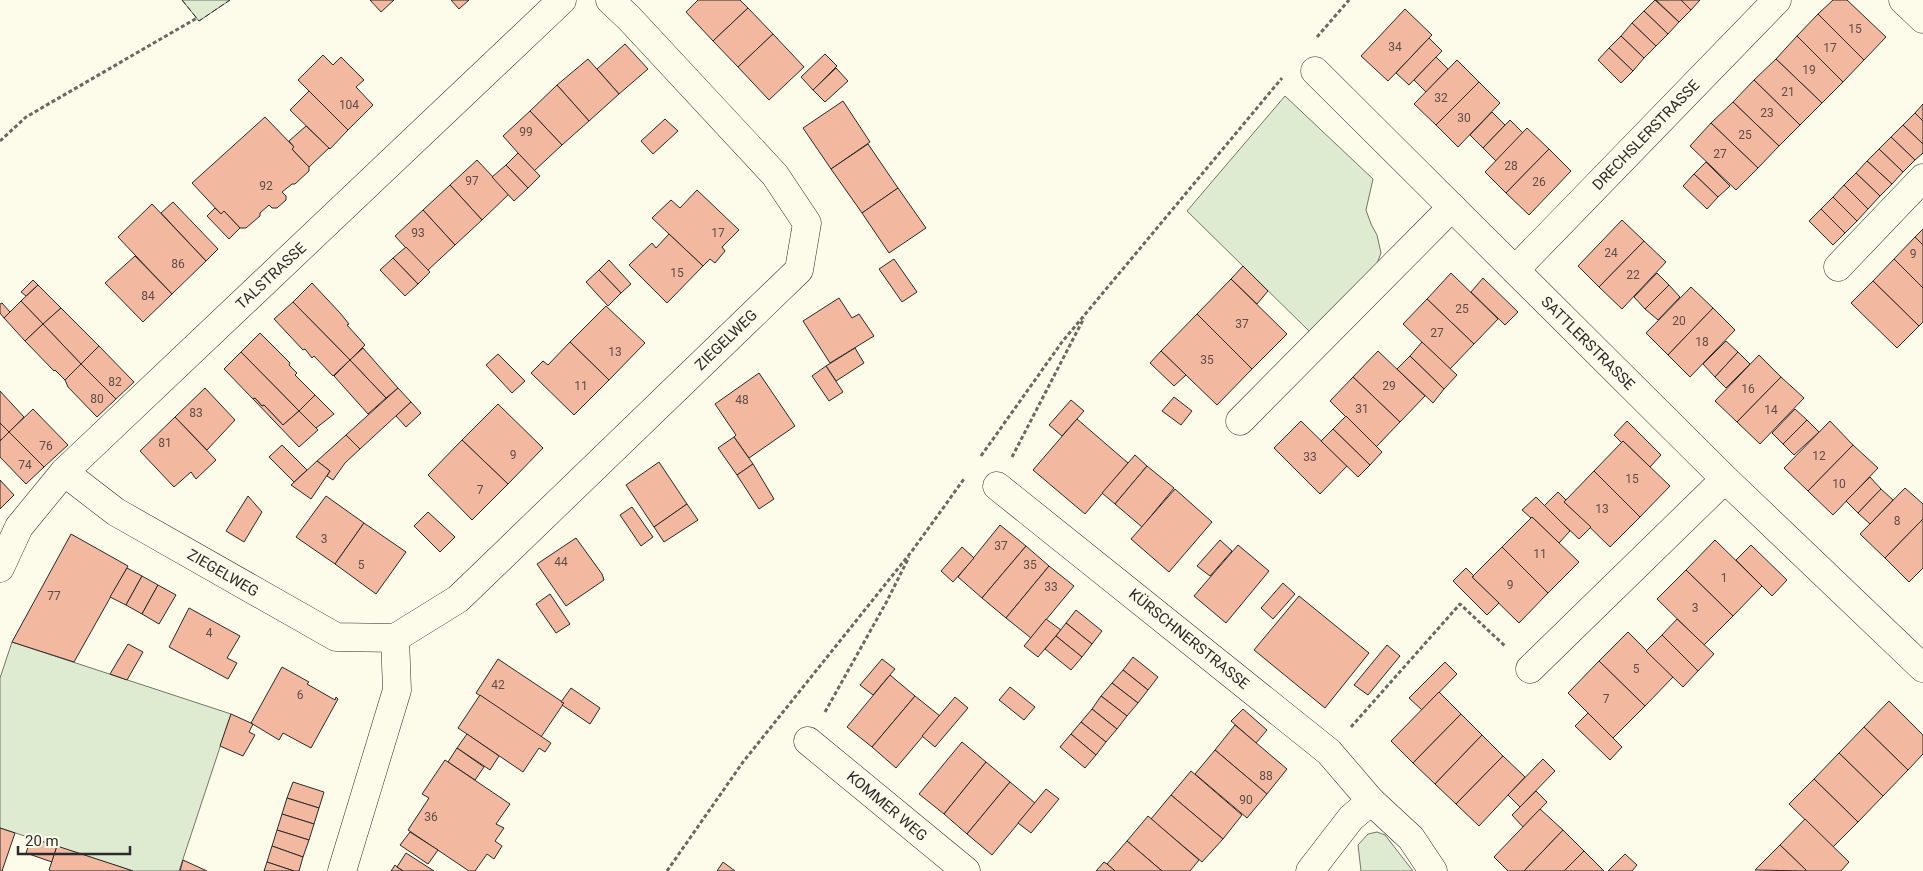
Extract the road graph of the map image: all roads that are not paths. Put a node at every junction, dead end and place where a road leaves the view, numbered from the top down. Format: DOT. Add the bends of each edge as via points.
graph roads {
  1 [pos="562,0"];
  2 [pos="610,0"];
  3 [pos="1777,0"];
  4 [pos="1903,0"];
  5 [pos="1923,19"];
  6 [pos="1315,71"];
  7 [pos="1923,178"];
  8 [pos="1452,208"];
  9 [pos="1838,267"];
  10 [pos="1515,270"];
  11 [pos="1240,422"];
  12 [pos="64,472"];
  13 [pos="1725,479"];
  14 [pos="997,486"];
  15 [pos="0,568"];
  16 [pos="395,638"];
  17 [pos="1530,668"];
  18 [pos="1923,668"];
  19 [pos="808,741"];
  20 [pos="1371,801"];
  21 [pos="342,871"];
  22 [pos="966,871"];
  23 [pos="1310,871"];
  24 [pos="1433,871"];
  1 -- 12 [label="street, TALSTRASSE"];
  2 -- 16 [label="street, ZIEGELWEG" via="775,175 807,223 799,270 458,599"];
  3 -- 10 [label="street, DRECHSLERSTRASSE"];
  4 -- 5 [label="street"];
  6 -- 8 [label="street, SATTLERSTRASSE"];
  7 -- 9 [label="street"];
  8 -- 10 [label="street, SATTLERSTRASSE"];
  8 -- 11 [label="street"];
  10 -- 13 [label="street, SATTLERSTRASSE"];
  12 -- 15 [label="street, TALSTRASSE" via="19,527"];
  12 -- 16 [label="street, ZIEGELWEG" via="116,512 336,637"];
  13 -- 17 [label="street"];
  13 -- 18 [label="street, SATTLERSTRASSE"];
  14 -- 20 [label="street, KÜRSCHNERSTRASSE" via="1329,752"];
  16 -- 21 [label="street" via="397,690"];
  19 -- 22 [label="street, KOMMER WEG"];
  20 -- 23 [label="street" via="1352,818"];
  20 -- 24 [label="street" via="1412,838"];
}
